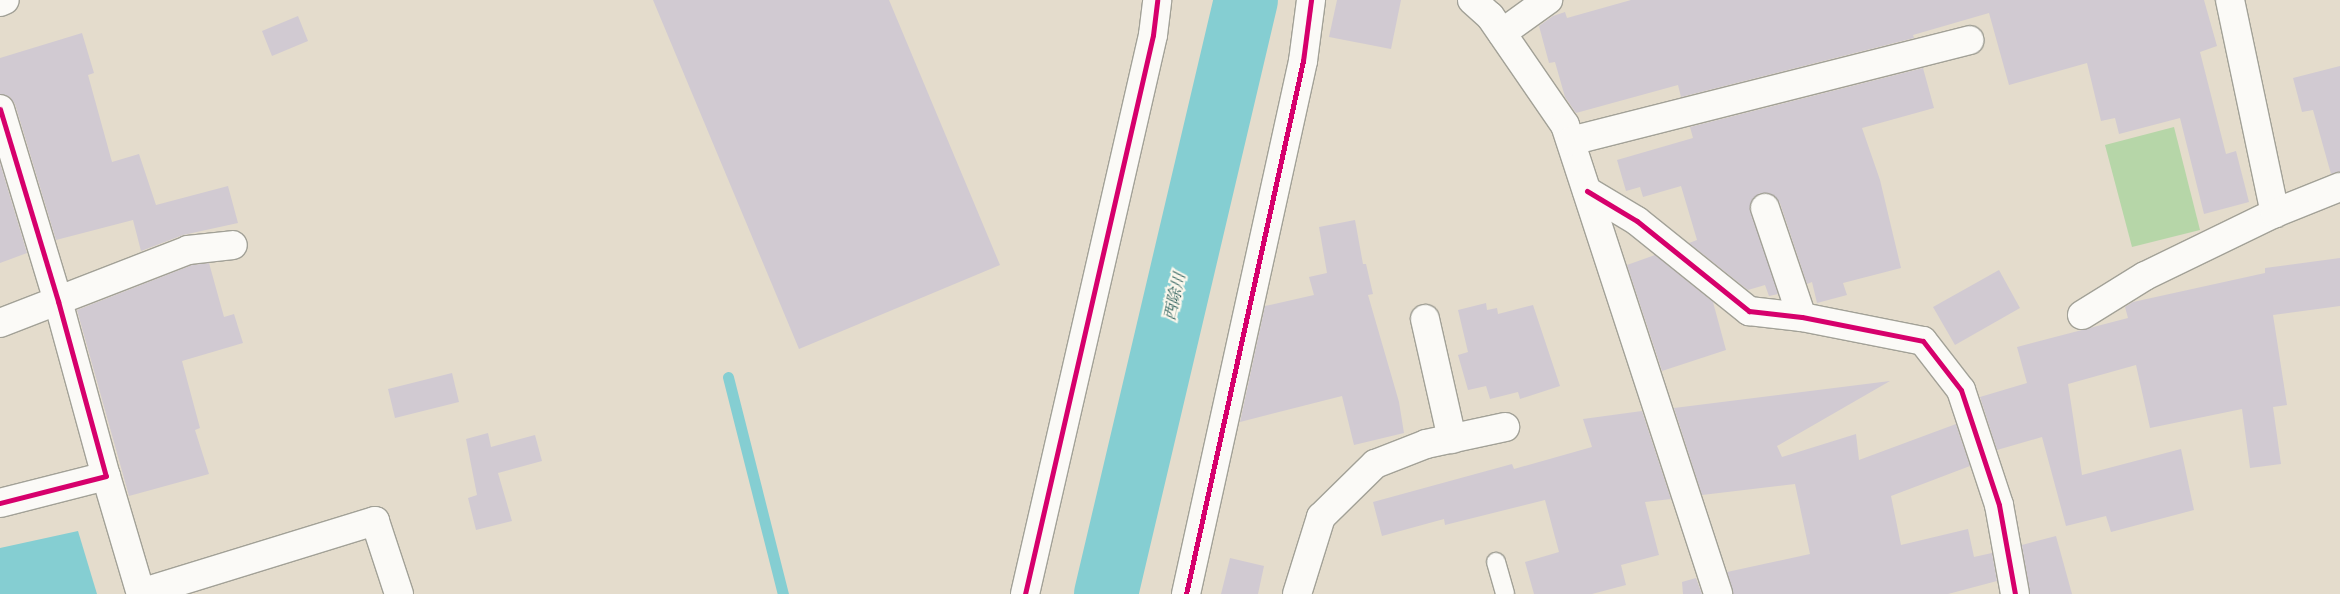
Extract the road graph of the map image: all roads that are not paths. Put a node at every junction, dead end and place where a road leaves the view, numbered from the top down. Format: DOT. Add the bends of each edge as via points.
graph roads {
  1 [pos="5,0"];
  2 [pos="1157,0"];
  3 [pos="1311,0"];
  4 [pos="1472,0"];
  5 [pos="1548,0"];
  6 [pos="2230,0"];
  7 [pos="0,2"];
  8 [pos="1502,33"];
  9 [pos="1969,40"];
  10 [pos="0,112"];
  11 [pos="1571,142"];
  12 [pos="2340,188"];
  13 [pos="1587,191"];
  14 [pos="1765,208"];
  15 [pos="2275,213"];
  16 [pos="233,245"];
  17 [pos="58,301"];
  18 [pos="2082,315"];
  19 [pos="1802,317"];
  20 [pos="1424,319"];
  21 [pos="0,323"];
  22 [pos="1505,427"];
  23 [pos="1452,439"];
  24 [pos="106,476"];
  25 [pos="0,503"];
  26 [pos="1496,562"];
  27 [pos="141,593"];
  28 [pos="399,594"];
  29 [pos="1025,594"];
  30 [pos="1186,594"];
  31 [pos="1297,594"];
  32 [pos="1505,594"];
  33 [pos="1718,594"];
  34 [pos="2015,594"];
  1 -- 7 [label="street"];
  2 -- 29 [label="street" via="1153,35"];
  3 -- 30 [label="street" via="1303,61"];
  4 -- 8 [label="street" via="1490,16"];
  5 -- 8 [label="street"];
  6 -- 15 [label="street"];
  8 -- 11 [label="street" via="1565,125"];
  9 -- 11 [label="street"];
  10 -- 17 [label="street"];
  11 -- 13 [label="street"];
  12 -- 15 [label="street"];
  13 -- 19 [label="street" via="1637,221 1749,311"];
  13 -- 33 [label="street"];
  14 -- 19 [label="street"];
  15 -- 18 [label="street" via="2145,276"];
  16 -- 17 [label="street" via="188,250"];
  17 -- 21 [label="street"];
  17 -- 24 [label="street"];
  19 -- 34 [label="street" via="1923,341 1961,390 1999,505"];
  20 -- 23 [label="street"];
  22 -- 23 [label="street"];
  23 -- 31 [label="street" via="1426,444 1375,464 1350,487 1321,517"];
  24 -- 25 [label="street"];
  24 -- 27 [label="street"];
  26 -- 32 [label="lane"];
  27 -- 28 [label="street" via="375,522"];
}
